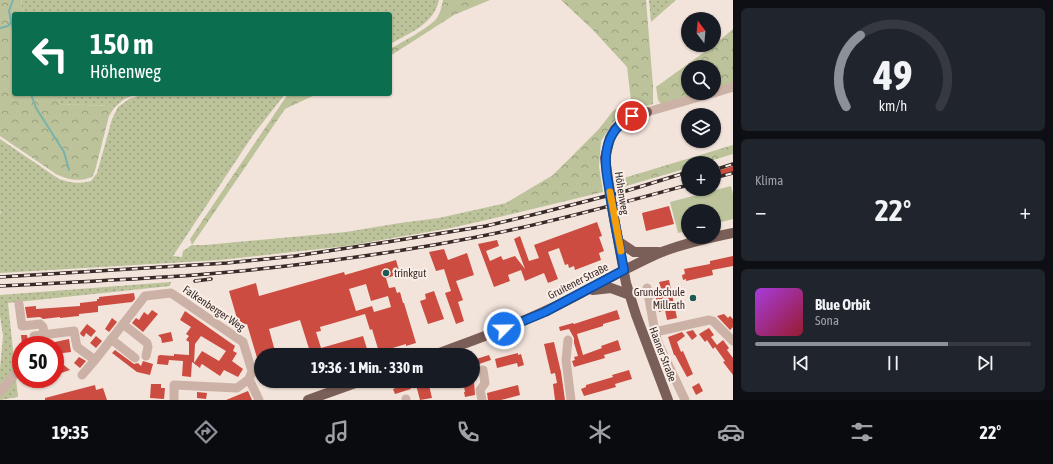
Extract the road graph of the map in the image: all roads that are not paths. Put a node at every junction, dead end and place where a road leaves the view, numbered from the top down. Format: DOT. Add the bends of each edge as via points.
graph roads {
  1 [pos="733,87"];
  2 [pos="721,91"];
  3 [pos="689,100"];
  4 [pos="647,112"];
  5 [pos="733,233"];
  6 [pos="619,242"];
  7 [pos="662,252"];
  8 [pos="624,270"];
  9 [pos="647,288"];
  10 [pos="588,290"];
  11 [pos="630,295"];
  12 [pos="19,304"];
  13 [pos="123,324"];
  14 [pos="655,332"];
  15 [pos="44,335"];
  16 [pos="34,336"];
  17 [pos="111,339"];
  18 [pos="568,340"];
  19 [pos="733,341"];
  20 [pos="453,348"];
  21 [pos="146,356"];
  22 [pos="136,358"];
  23 [pos="96,360"];
  24 [pos="483,370"];
  25 [pos="82,375"];
  26 [pos="12,378"];
  27 [pos="249,379"];
  28 [pos="347,388"];
  29 [pos="0,392"];
  30 [pos="330,396"];
  31 [pos="174,400"];
  32 [pos="259,400"];
  33 [pos="308,400"];
  34 [pos="482,400"];
  35 [pos="572,400"];
  36 [pos="668,400"];
  37 [pos="685,400"];
  1 -- 2 [label="street, Höhenweg"];
  3 -- 4 [label="street, Höhenweg"];
  4 -- 6 [label="main road, Höhenweg" via="623,121 615,129 606,149 608,181"];
  5 -- 7 [label="main road, Gruitener Straße"];
  6 -- 7 [label="main road" via="634,252"];
  6 -- 8 [label="main road, Höhenweg"];
  7 -- 8 [label="main road, Gruitener Straße"];
  8 -- 10 [label="main road, Gruitener Straße"];
  8 -- 11 [label="main road, Haaner Straße"];
  9 -- 14 [label="street"];
  10 -- 11 [label="main road" via="611,288"];
  10 -- 20 [label="main road, Gruitener Straße" via="545,312"];
  11 -- 36 [label="main road, Haaner Straße"];
  12 -- 15 [label="street" via="22,326 40,324"];
  13 -- 17 [label="street, Falkenberger Weg"];
  13 -- 21 [label="street" via="147,343"];
  13 -- 27 [label="street, Falkenberger Weg" via="145,296 171,293 243,342 252,371"];
  14 -- 19 [label="street" via="709,320"];
  14 -- 37 [label="street"];
  15 -- 16 [label="street"];
  15 -- 23 [label="street" via="74,330 77,347"];
  17 -- 22 [label="street"];
  17 -- 23 [label="street, Falkenberger Weg"];
  18 -- 35 [label="street" via="566,360"];
  23 -- 25 [label="street, Falkenberger Weg"];
  24 -- 34 [label="street" via="485,383 480,390"];
  26 -- 29 [label="street"];
  27 -- 31 [label="street" via="237,388 174,385"];
  27 -- 32 [label="street, Falkenberger Weg"];
  28 -- 30 [label="main road"];
  30 -- 33 [label="main road"];
}
